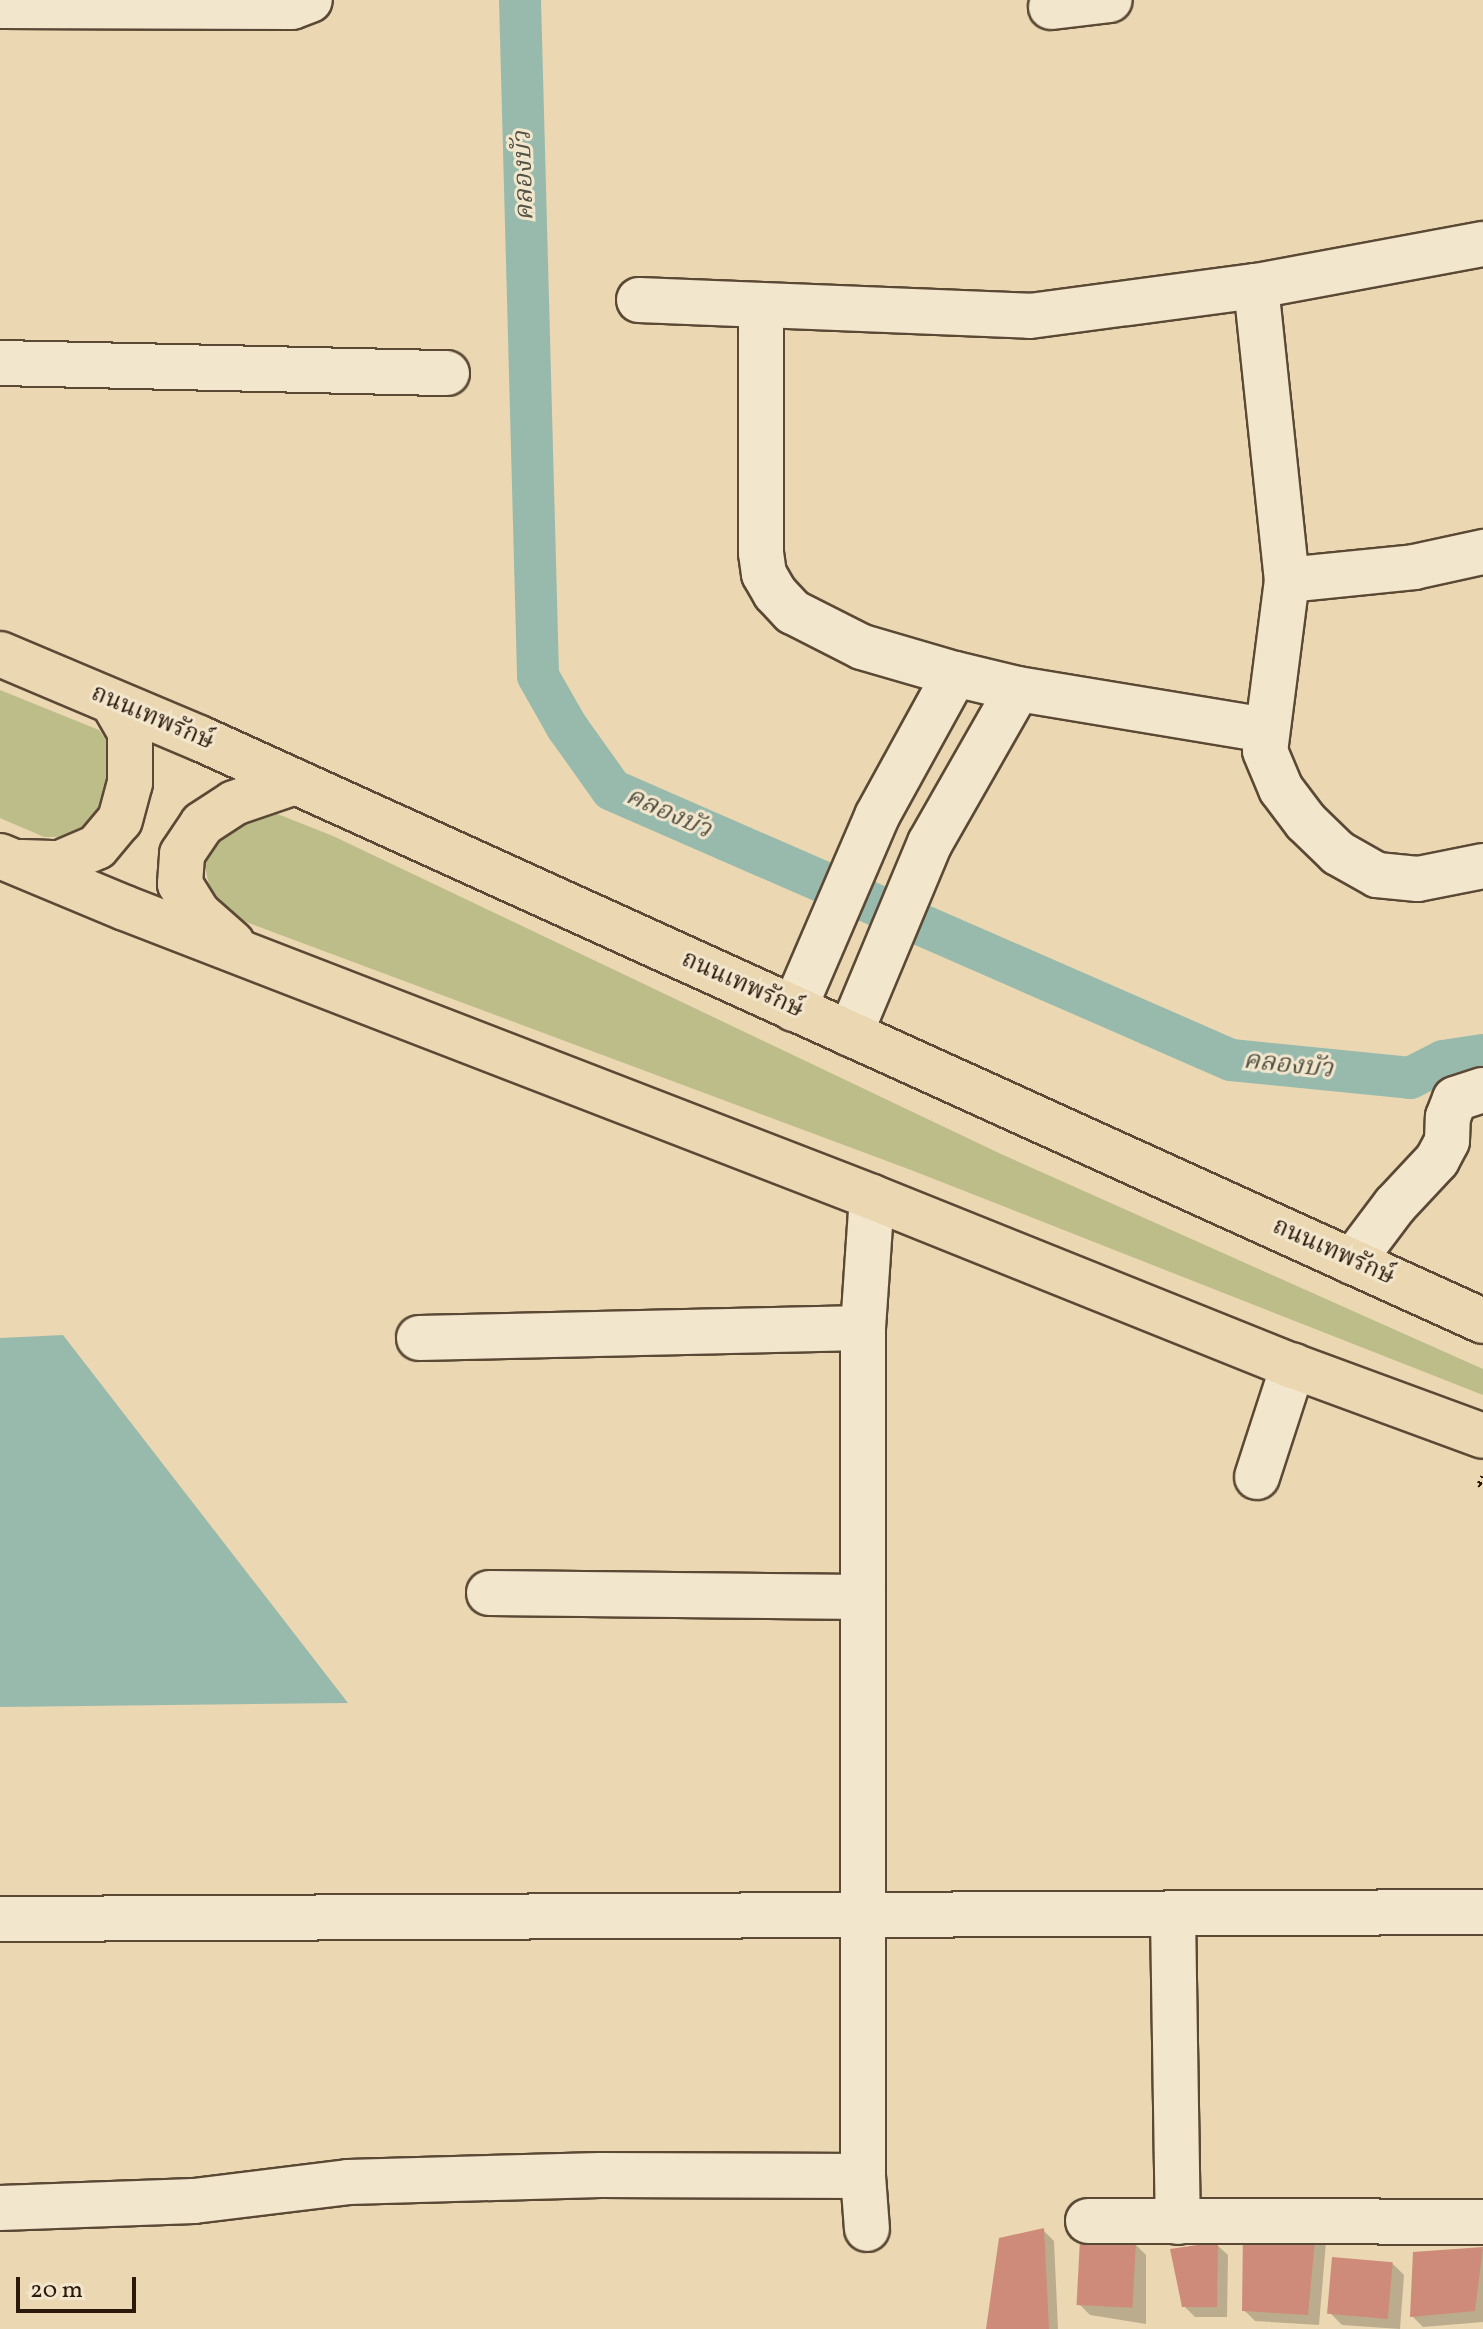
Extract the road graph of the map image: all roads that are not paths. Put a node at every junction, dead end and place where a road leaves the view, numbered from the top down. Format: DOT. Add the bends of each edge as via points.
graph roads {
  1 [pos="310,0"];
  2 [pos="1110,0"];
  3 [pos="0,6"];
  4 [pos="1051,7"];
  5 [pos="1483,244"];
  6 [pos="1256,286"];
  7 [pos="639,300"];
  8 [pos="761,305"];
  9 [pos="0,363"];
  10 [pos="447,373"];
  11 [pos="1483,552"];
  12 [pos="1287,580"];
  13 [pos="0,654"];
  14 [pos="955,674"];
  15 [pos="1018,689"];
  16 [pos="113,702"];
  17 [pos="1267,730"];
  18 [pos="295,782"];
  19 [pos="8,859"];
  20 [pos="1483,866"];
  21 [pos="246,955"];
  22 [pos="794,1009"];
  23 [pos="850,1034"];
  24 [pos="1483,1090"];
  25 [pos="872,1197"];
  26 [pos="1352,1262"];
  27 [pos="1483,1321"];
  28 [pos="863,1328"];
  29 [pos="419,1338"];
  30 [pos="1293,1366"];
  31 [pos="1483,1436"];
  32 [pos="1257,1477"];
  33 [pos="489,1593"];
  34 [pos="862,1597"];
  35 [pos="1483,1912"];
  36 [pos="862,1914"];
  37 [pos="1173,1915"];
  38 [pos="0,1919"];
  39 [pos="863,2176"];
  40 [pos="0,2208"];
  41 [pos="1088,2221"];
  42 [pos="1178,2222"];
  43 [pos="1483,2222"];
  44 [pos="867,2229"];
  1 -- 3 [label="street" via="292,7"];
  2 -- 4 [label="street"];
  5 -- 6 [label="street"];
  6 -- 8 [label="street" via="1030,316"];
  6 -- 12 [label="street"];
  7 -- 8 [label="street"];
  8 -- 14 [label="street" via="764,574 793,612 862,647"];
  9 -- 10 [label="street"];
  11 -- 12 [label="street" via="1414,567"];
  12 -- 17 [label="street"];
  13 -- 16 [label="main road, ถนนเทพรักษ์"];
  14 -- 15 [label="street"];
  14 -- 22 [label="street" via="877,816"];
  15 -- 17 [label="street"];
  15 -- 23 [label="street" via="930,843"];
  16 -- 18 [label="main road, ถนนเทพรักษ์"];
  16 -- 19 [label="main road" via="130,732 130,783 120,820 97,847 60,863"];
  17 -- 20 [label="street" via="1265,751 1281,789 1338,853 1377,875 1418,879"];
  18 -- 21 [label="main road" via="234,803 202,824 182,854 180,884 198,913"];
  18 -- 22 [label="main road, ถนนเทพรักษ์"];
  19 -- 21 [label="main road"];
  21 -- 25 [label="main road"];
  22 -- 23 [label="main road, ถนนเทพรักษ์"];
  23 -- 26 [label="main road, ถนนเทพรักษ์"];
  24 -- 26 [label="street" via="1455,1099 1447,1141 1437,1160"];
  25 -- 28 [label="street"];
  25 -- 30 [label="main road"];
  26 -- 27 [label="main road, ถนนเทพรักษ์"];
  28 -- 29 [label="street"];
  28 -- 34 [label="street"];
  30 -- 31 [label="main road"];
  30 -- 32 [label="street"];
  33 -- 34 [label="street"];
  34 -- 36 [label="street"];
  35 -- 37 [label="street"];
  36 -- 37 [label="street"];
  36 -- 38 [label="street"];
  36 -- 39 [label="street"];
  37 -- 42 [label="street"];
  39 -- 40 [label="street" via="600,2175 348,2182 194,2201"];
  39 -- 44 [label="street"];
  41 -- 42 [label="street"];
  42 -- 43 [label="street"];
}
